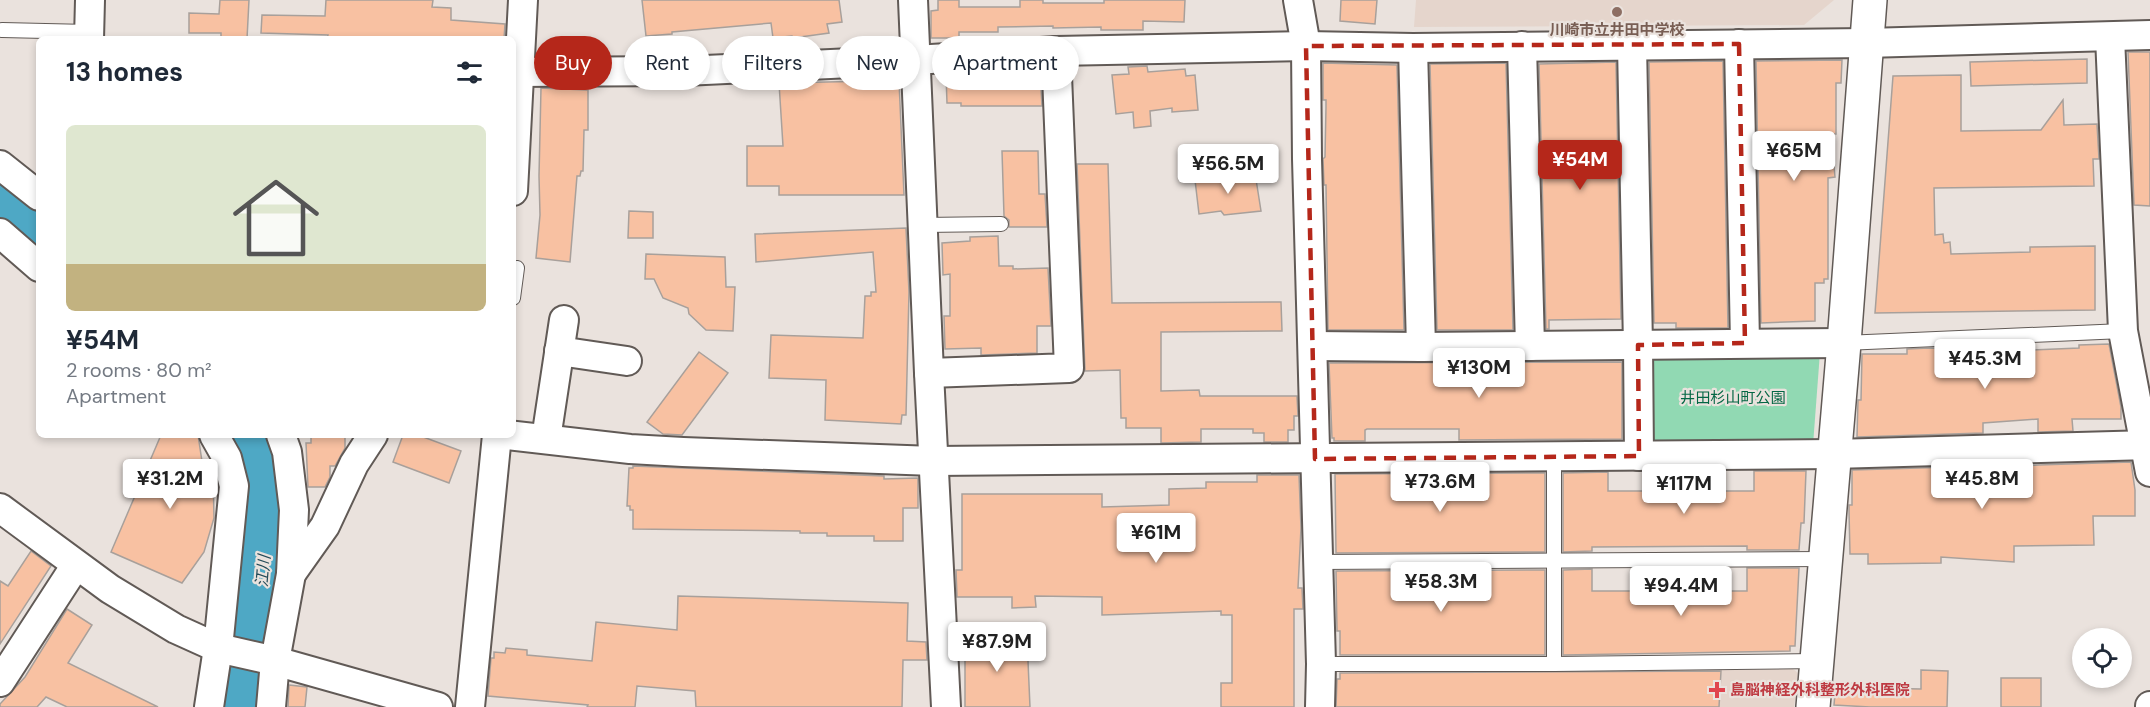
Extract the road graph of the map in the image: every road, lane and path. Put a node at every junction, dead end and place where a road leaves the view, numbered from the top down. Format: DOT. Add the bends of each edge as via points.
graph roads {
  1 [pos="90,0"];
  2 [pos="523,0"];
  3 [pos="913,0"];
  4 [pos="1298,0"];
  5 [pos="1870,0"];
  6 [pos="2,30"];
  7 [pos="89,35"];
  8 [pos="2150,35"];
  9 [pos="914,36"];
  10 [pos="2110,37"];
  11 [pos="1866,43"];
  12 [pos="1739,44"];
  13 [pos="1522,45"];
  14 [pos="1632,45"];
  15 [pos="1306,46"];
  16 [pos="1413,48"];
  17 [pos="1079,51"];
  18 [pos="836,64"];
  19 [pos="516,72"];
  20 [pos="916,90"];
  21 [pos="1058,90"];
  22 [pos="0,165"];
  23 [pos="36,194"];
  24 [pos="923,225"];
  25 [pos="1001,225"];
  26 [pos="0,233"];
  27 [pos="36,264"];
  28 [pos="517,268"];
  29 [pos="516,276"];
  30 [pos="564,320"];
  31 [pos="2123,332"];
  32 [pos="1745,343"];
  33 [pos="1844,343"];
  34 [pos="1638,345"];
  35 [pos="1313,346"];
  36 [pos="1530,346"];
  37 [pos="1421,347"];
  38 [pos="559,351"];
  39 [pos="627,361"];
  40 [pos="928,374"];
  41 [pos="516,436"];
  42 [pos="215,438"];
  43 [pos="282,438"];
  44 [pos="371,438"];
  45 [pos="497,438"];
  46 [pos="546,439"];
  47 [pos="2148,445"];
  48 [pos="1834,454"];
  49 [pos="1639,456"];
  50 [pos="1554,457"];
  51 [pos="1315,459"];
  52 [pos="934,461"];
  53 [pos="2150,472"];
  54 [pos="0,508"];
  55 [pos="1826,560"];
  56 [pos="1317,562"];
  57 [pos="1555,562"];
  58 [pos="76,565"];
  59 [pos="291,574"];
  60 [pos="218,648"];
  61 [pos="275,661"];
  62 [pos="1816,662"];
  63 [pos="1320,664"];
  64 [pos="1554,664"];
  65 [pos="0,682"];
  66 [pos="209,707"];
  67 [pos="271,707"];
  68 [pos="438,707"];
  69 [pos="470,707"];
  70 [pos="946,707"];
  71 [pos="1320,707"];
  72 [pos="1813,707"];
  1 -- 7 [label="street"];
  2 -- 19 [label="street"];
  3 -- 9 [label="street"];
  4 -- 15 [label="street"];
  5 -- 11 [label="street"];
  6 -- 7 [label="lane"];
  8 -- 10 [label="street"];
  10 -- 11 [label="street"];
  10 -- 31 [label="street"];
  11 -- 12 [label="street"];
  11 -- 33 [label="street"];
  12 -- 14 [label="street"];
  12 -- 32 [label="street"];
  13 -- 14 [label="street"];
  13 -- 16 [label="street"];
  13 -- 36 [label="street"];
  14 -- 34 [label="street"];
  15 -- 16 [label="street"];
  15 -- 17 [label="street"];
  15 -- 35 [label="street"];
  16 -- 37 [label="street"];
  18 -- 19 [label="street" via="684,71"];
  20 -- 24 [label="street"];
  21 -- 40 [label="street" via="1069,368"];
  22 -- 23 [label="street"];
  24 -- 25 [label="lane"];
  24 -- 40 [label="street"];
  26 -- 27 [label="street"];
  28 -- 29 [label="lane"];
  30 -- 38 [label="street"];
  31 -- 33 [label="lane"];
  31 -- 47 [label="street"];
  32 -- 33 [label="street"];
  32 -- 34 [label="street"];
  33 -- 48 [label="street"];
  34 -- 36 [label="street"];
  34 -- 49 [label="street"];
  35 -- 37 [label="street"];
  35 -- 51 [label="street"];
  36 -- 37 [label="street"];
  38 -- 39 [label="street"];
  38 -- 46 [label="street"];
  40 -- 52 [label="street"];
  41 -- 46 [label="street"];
  42 -- 60 [label="street" via="227,458 234,486"];
  43 -- 59 [label="street" via="294,510"];
  44 -- 59 [label="street" via="354,464 325,526"];
  45 -- 69 [label="street"];
  46 -- 52 [label="street" via="630,449"];
  47 -- 48 [label="street"];
  47 -- 53 [label="street"];
  48 -- 49 [label="street"];
  48 -- 55 [label="street"];
  49 -- 50 [label="street"];
  50 -- 51 [label="street"];
  50 -- 57 [label="lane"];
  51 -- 52 [label="street"];
  51 -- 56 [label="street"];
  52 -- 70 [label="street"];
  54 -- 58 [label="street"];
  55 -- 57 [label="lane"];
  55 -- 62 [label="street"];
  56 -- 57 [label="lane"];
  56 -- 63 [label="street"];
  57 -- 64 [label="lane"];
  58 -- 60 [label="street" via="176,629"];
  58 -- 65 [label="street"];
  59 -- 61 [label="street"];
  60 -- 61 [label="street"];
  60 -- 66 [label="street"];
  61 -- 67 [label="street"];
  61 -- 68 [label="street"];
  62 -- 64 [label="lane"];
  62 -- 72 [label="street"];
  63 -- 64 [label="lane"];
  63 -- 71 [label="street"];
}
